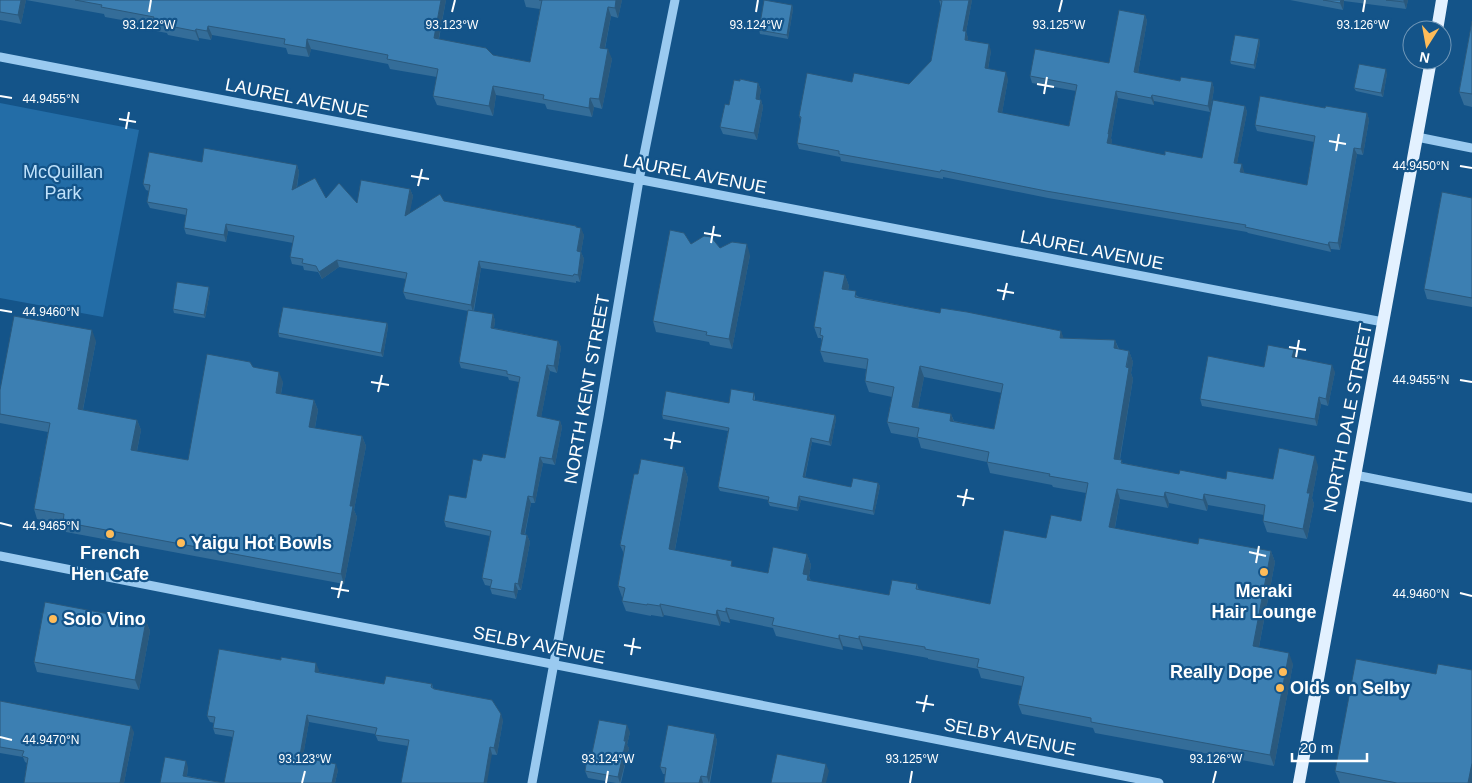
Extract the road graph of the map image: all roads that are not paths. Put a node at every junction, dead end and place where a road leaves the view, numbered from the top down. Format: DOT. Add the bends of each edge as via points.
graph roads {
  1 [pos="675,0"];
  2 [pos="1442,0"];
  3 [pos="1439,20"];
  4 [pos="0,57"];
  5 [pos="1429,70"];
  6 [pos="1417,137"];
  7 [pos="1472,148"];
  8 [pos="639,180"];
  9 [pos="1383,322"];
  10 [pos="1355,475"];
  11 [pos="1472,498"];
  12 [pos="0,556"];
  13 [pos="553,664"];
  14 [pos="532,783"];
  15 [pos="1159,783"];
  16 [pos="1298,783"];
  1 -- 8 [label="street, NORTH KENT STREET"];
  2 -- 3 [label="main road"];
  4 -- 8 [label="street, LAUREL AVENUE"];
  5 -- 6 [label="main road, NORTH DALE STREET"];
  6 -- 7 [label="street"];
  6 -- 9 [label="main road, NORTH DALE STREET"];
  8 -- 9 [label="street, LAUREL AVENUE"];
  8 -- 13 [label="street, NORTH KENT STREET"];
  9 -- 10 [label="main road, NORTH DALE STREET"];
  10 -- 11 [label="street"];
  10 -- 16 [label="main road, NORTH DALE STREET"];
  12 -- 13 [label="street, SELBY AVENUE"];
  13 -- 14 [label="street, NORTH KENT STREET"];
  13 -- 15 [label="street, SELBY AVENUE"];
}
